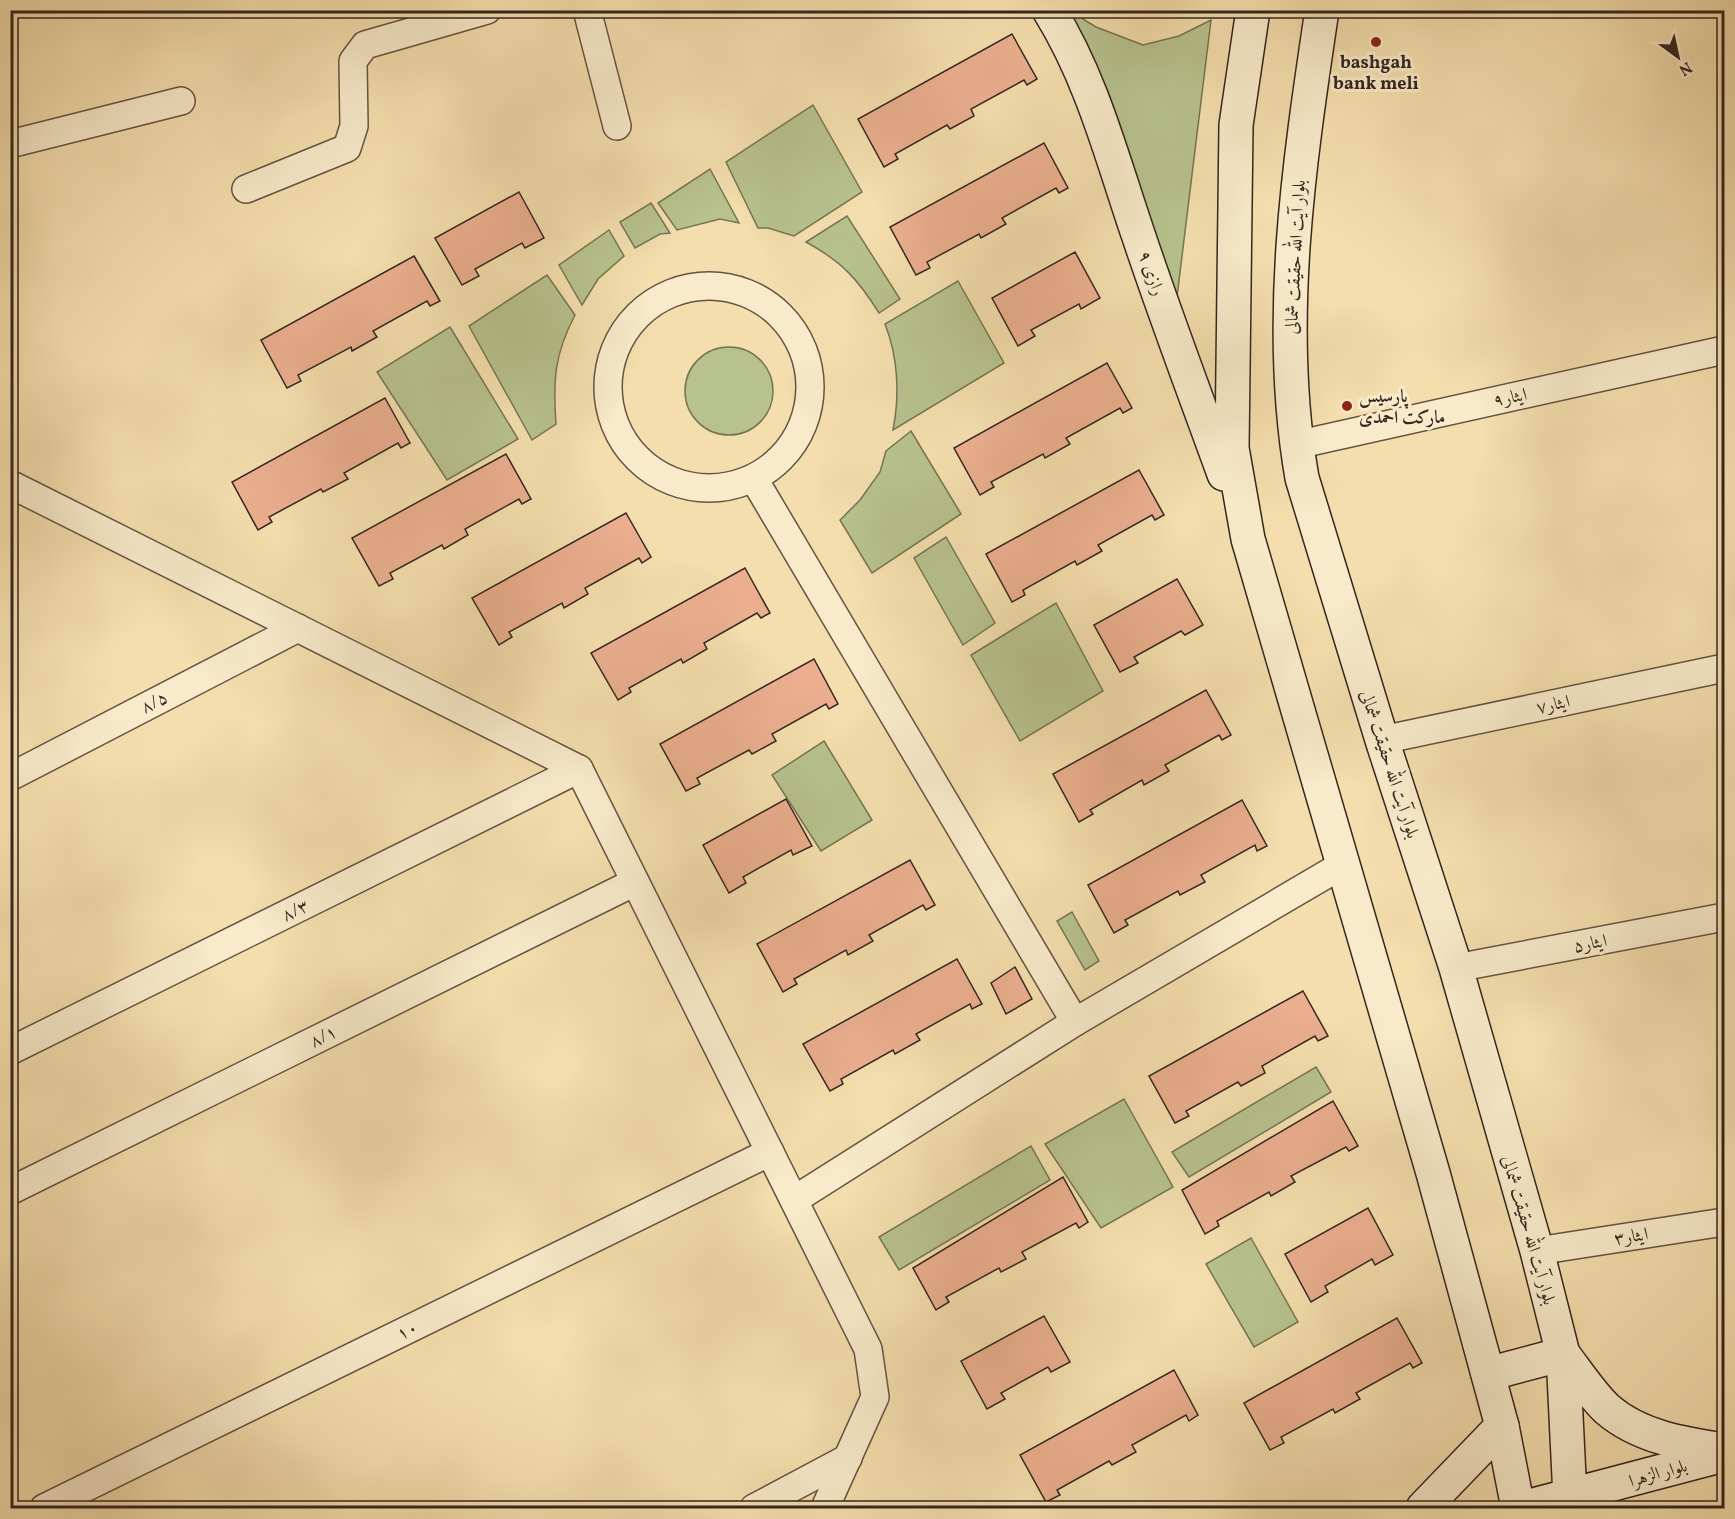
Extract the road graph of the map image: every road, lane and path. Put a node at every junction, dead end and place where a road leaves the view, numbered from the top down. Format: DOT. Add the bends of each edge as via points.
graph roads {
  1 [pos="487,10"];
  2 [pos="587,10"];
  3 [pos="1049,10"];
  4 [pos="1253,10"];
  5 [pos="1322,10"];
  6 [pos="181,101"];
  7 [pos="617,126"];
  8 [pos="10,144"];
  9 [pos="246,189"];
  10 [pos="1725,350"];
  11 [pos="1296,445"];
  12 [pos="754,479"];
  13 [pos="11,485"];
  14 [pos="1248,539"];
  15 [pos="298,628"];
  16 [pos="1725,668"];
  17 [pos="1382,740"];
  18 [pos="579,769"];
  19 [pos="10,777"];
  20 [pos="1344,864"];
  21 [pos="635,882"];
  22 [pos="1725,917"];
  23 [pos="1456,968"];
  24 [pos="1075,1022"];
  25 [pos="10,1051"];
  26 [pos="770,1152"];
  27 [pos="10,1191"];
  28 [pos="794,1200"];
  29 [pos="1725,1222"];
  30 [pos="1537,1251"];
  31 [pos="1563,1354"];
  32 [pos="1488,1374"];
  33 [pos="1502,1426"];
  34 [pos="1725,1450"];
  35 [pos="1725,1455"];
  36 [pos="848,1458"];
  37 [pos="1568,1503"];
  38 [pos="44,1509"];
  39 [pos="754,1509"];
  40 [pos="825,1509"];
  41 [pos="1423,1509"];
  42 [pos="1520,1509"];
  1 -- 9 [label="street" via="365,45 353,61 354,126 347,148"];
  2 -- 7 [label="street"];
  3 -- 14 [label="main road, رازی ۹" via="1089,88"];
  4 -- 14 [label="main road" via="1236,125 1232,448"];
  5 -- 11 [label="main road, بلوار آیت الله حقیقت شمالی" via="1300,155 1290,313"];
  6 -- 8 [label="street"];
  10 -- 11 [label="street, ایثار۹"];
  11 -- 17 [label="main road, بلوار آیت الله حقیقت شمالی" via="1302,478"];
  12 -- 12 [label="street" via="787,454 807,420 812,380 802,341 776,308 742,290 702,284 664,295 633,319 612,354 607,394 617,432 641,464 676,484 717,489"];
  12 -- 24 [label="street"];
  13 -- 15 [label="street"];
  14 -- 20 [label="main road"];
  15 -- 18 [label="street"];
  15 -- 19 [label="street, ۸/۵"];
  16 -- 17 [label="street, ایثار۷"];
  17 -- 23 [label="main road, بلوار آیت الله حقیقت شمالی"];
  18 -- 21 [label="street"];
  18 -- 25 [label="street, ۸/۳"];
  20 -- 24 [label="street"];
  20 -- 32 [label="main road"];
  21 -- 26 [label="street"];
  21 -- 27 [label="street, ۸/۱"];
  22 -- 23 [label="street, ایثار۵"];
  23 -- 30 [label="main road, بلوار آیت الله حقیقت شمالی"];
  24 -- 28 [label="street"];
  26 -- 28 [label="street"];
  26 -- 38 [label="street, ۱۰"];
  28 -- 36 [label="street" via="868,1349 875,1397"];
  29 -- 30 [label="street, ایثار۳"];
  30 -- 31 [label="main road, بلوار آیت الله حقیقت شمالی"];
  31 -- 32 [label="main road"];
  31 -- 34 [label="main road" via="1607,1408 1636,1429 1682,1444"];
  31 -- 37 [label="main road, بلوار آیت الله حقیقت شمالی"];
  32 -- 33 [label="main road"];
  33 -- 41 [label="main road"];
  33 -- 42 [label="main road"];
  35 -- 37 [label="main road, بلوار الزهرا"];
  36 -- 39 [label="street"];
  36 -- 40 [label="street"];
  37 -- 42 [label="main road, بلوار الزهرا"];
}
